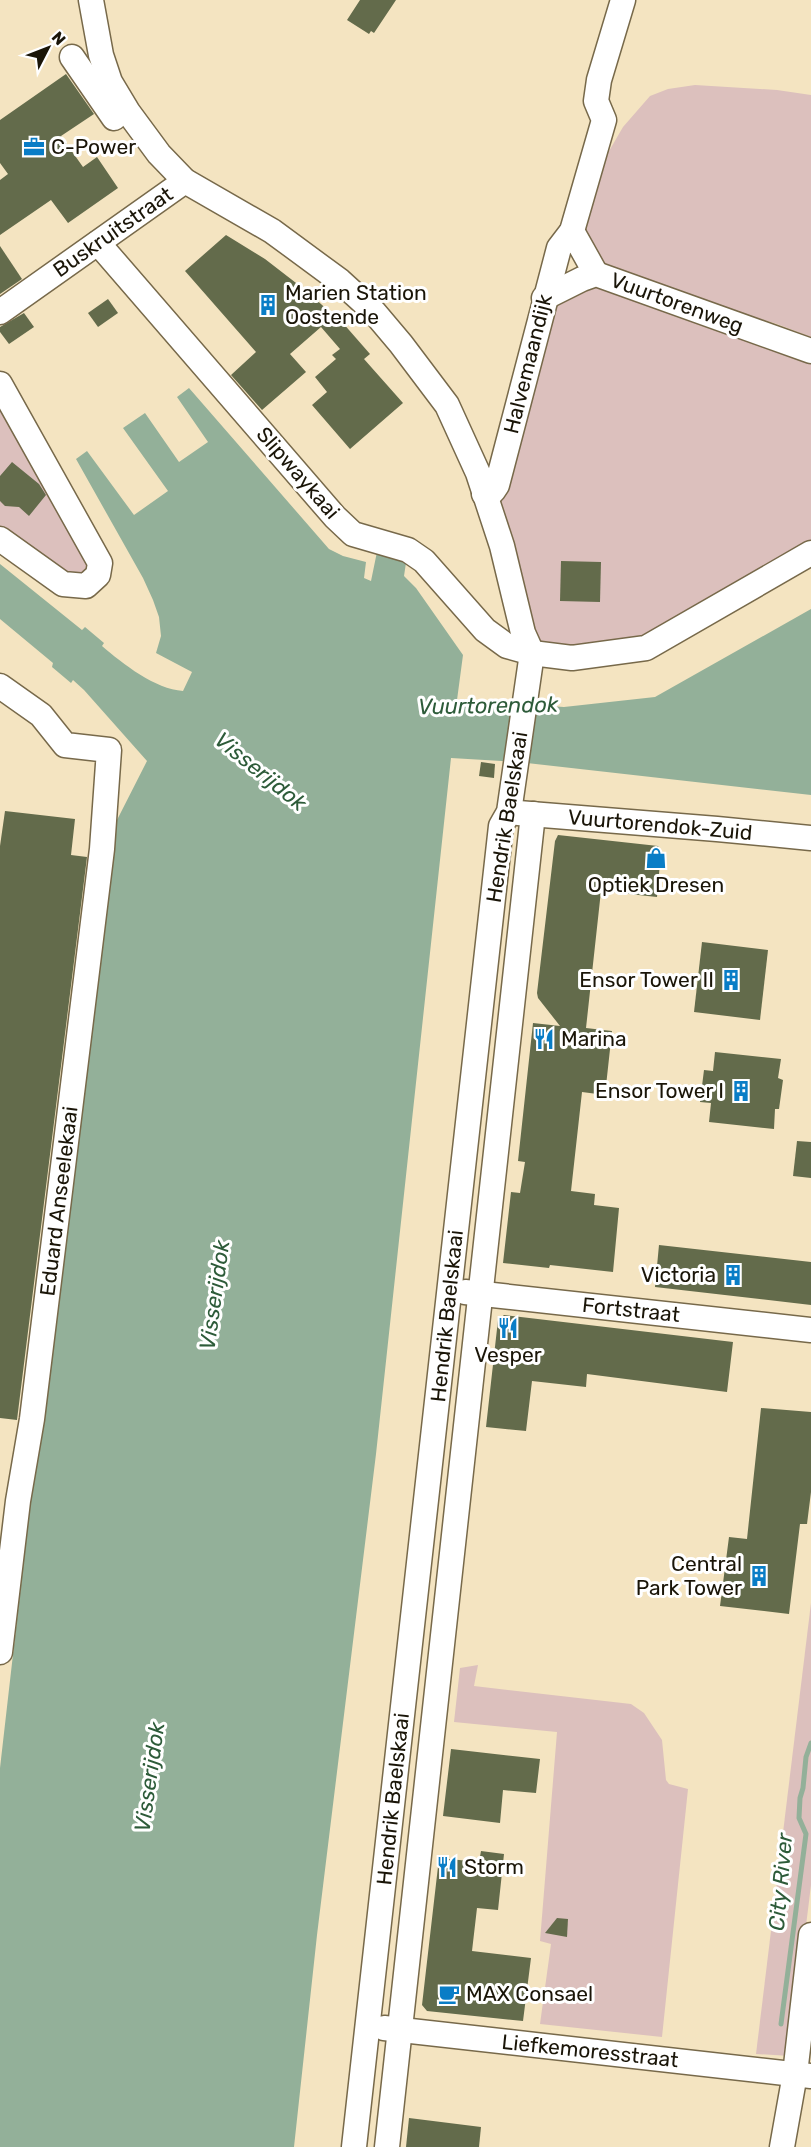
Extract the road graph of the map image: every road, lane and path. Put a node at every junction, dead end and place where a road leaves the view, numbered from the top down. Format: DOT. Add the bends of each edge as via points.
graph roads {
  1 [pos="92,0"];
  2 [pos="623,0"];
  3 [pos="72,57"];
  4 [pos="159,154"];
  5 [pos="185,181"];
  6 [pos="572,231"];
  7 [pos="98,243"];
  8 [pos="596,274"];
  9 [pos="544,298"];
  10 [pos="0,312"];
  11 [pos="811,351"];
  12 [pos="0,384"];
  13 [pos="484,495"];
  14 [pos="0,539"];
  15 [pos="811,553"];
  16 [pos="532,653"];
  17 [pos="0,686"];
  18 [pos="509,813"];
  19 [pos="533,814"];
  20 [pos="811,838"];
  21 [pos="451,1290"];
  22 [pos="481,1294"];
  23 [pos="811,1330"];
  24 [pos="0,1652"];
  25 [pos="811,1935"];
  26 [pos="368,2026"];
  27 [pos="400,2029"];
  28 [pos="803,2075"];
  29 [pos="354,2147"];
  30 [pos="387,2147"];
  31 [pos="782,2147"];
  1 -- 4 [label="street" via="101,55 110,82"];
  2 -- 6 [label="street, Halvemaandijk" via="599,80 597,101 604,120"];
  3 -- 4 [label="street" via="131,144 147,161"];
  4 -- 5 [label="street"];
  5 -- 7 [label="street, Buskruitstraat"];
  5 -- 13 [label="street, Buskruitstraat" via="272,231 340,281 374,312 447,405"];
  6 -- 8 [label="street"];
  6 -- 9 [label="street, Halvemaandijk" via="559,248"];
  7 -- 10 [label="street, Buskruitstraat"];
  7 -- 16 [label="street, Slipwaykaai" via="335,517 353,534 408,550 424,561 485,630 507,646"];
  8 -- 9 [label="street, Vuurtorenweg"];
  8 -- 11 [label="street, Vuurtorenweg"];
  9 -- 13 [label="street, Halvemaandijk" via="497,485"];
  12 -- 14 [label="street" via="100,563 98,575 86,586 63,584"];
  13 -- 16 [label="street"];
  15 -- 16 [label="street, Slipwaykaai" via="646,648 572,658"];
  16 -- 18 [label="street, Hendrik Baelskaai"];
  17 -- 24 [label="street, Eduard Anseelekaai" via="41,715 65,746 109,750 102,849"];
  18 -- 19 [label="street, Vuurtorendok-Zuid"];
  18 -- 21 [label="street, Hendrik Baelskaai" via="501,826"];
  19 -- 20 [label="street, Vuurtorendok-Zuid"];
  19 -- 22 [label="street, Hendrik Baelskaai"];
  21 -- 22 [label="street, Fortstraat"];
  21 -- 26 [label="street, Hendrik Baelskaai"];
  22 -- 23 [label="street, Fortstraat"];
  22 -- 27 [label="street, Hendrik Baelskaai"];
  25 -- 28 [label="street"];
  26 -- 27 [label="street, Liefkemoresstraat"];
  26 -- 29 [label="street, Hendrik Baelskaai"];
  27 -- 28 [label="street, Liefkemoresstraat"];
  27 -- 30 [label="street, Hendrik Baelskaai"];
  28 -- 31 [label="street"];
}
